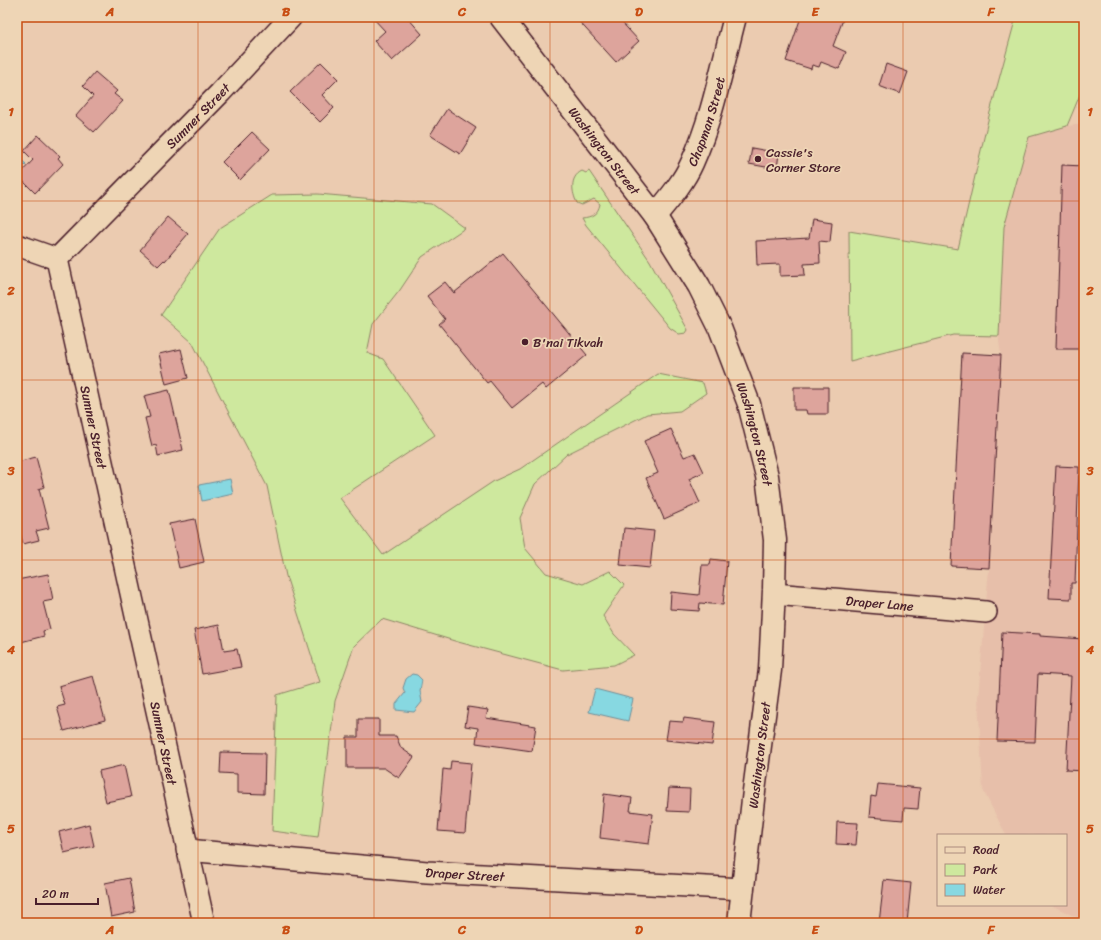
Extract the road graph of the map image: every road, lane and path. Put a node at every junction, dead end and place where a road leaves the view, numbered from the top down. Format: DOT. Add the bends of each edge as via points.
graph roads {
  1 [pos="291,17"];
  2 [pos="501,17"];
  3 [pos="735,17"];
  4 [pos="655,216"];
  5 [pos="17,245"];
  6 [pos="57,259"];
  7 [pos="774,594"];
  8 [pos="986,612"];
  9 [pos="187,850"];
  10 [pos="743,889"];
  11 [pos="204,923"];
  12 [pos="739,923"];
  1 -- 6 [label="street, Sumner Street"];
  2 -- 4 [label="main road, Washington Street"];
  3 -- 4 [label="main road, Chapman Street" via="709,114 692,164"];
  4 -- 7 [label="main road, Washington Street" via="699,286 720,328 749,404 768,476 775,540"];
  5 -- 6 [label="street"];
  6 -- 9 [label="street, Sumner Street"];
  7 -- 8 [label="street, Draper Lane"];
  7 -- 10 [label="main road, Washington Street" via="770,670"];
  9 -- 10 [label="street, Draper Street" via="427,872"];
  9 -- 11 [label="street, Sumner Street"];
  10 -- 12 [label="main road, Washington Street"];
}
